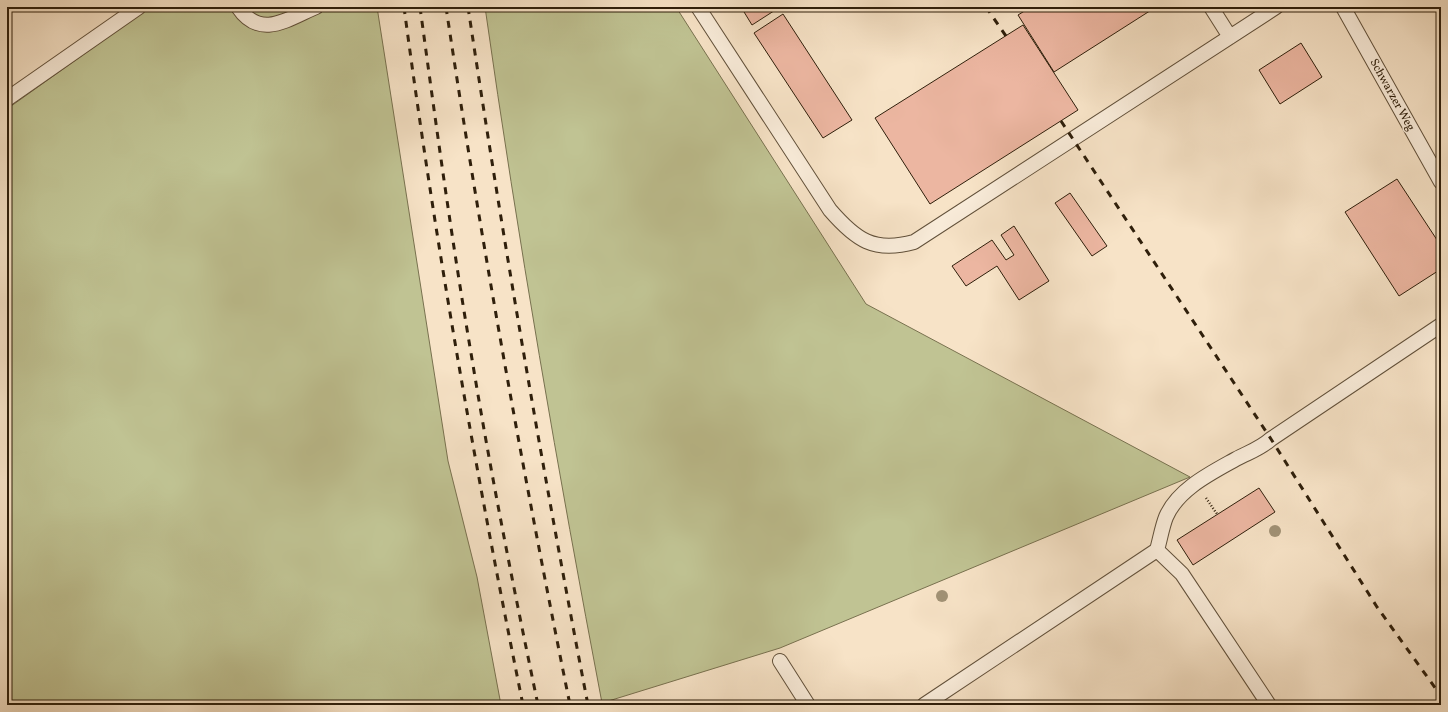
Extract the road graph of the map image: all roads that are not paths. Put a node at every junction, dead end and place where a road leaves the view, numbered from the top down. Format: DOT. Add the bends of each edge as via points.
graph roads {
  1 [pos="139,7"];
  2 [pos="238,7"];
  3 [pos="316,7"];
  4 [pos="698,7"];
  5 [pos="1210,7"];
  6 [pos="1276,7"];
  7 [pos="1343,7"];
  8 [pos="1230,37"];
  9 [pos="7,99"];
  10 [pos="1441,182"];
  11 [pos="1441,325"];
  12 [pos="1157,550"];
  13 [pos="780,661"];
  14 [pos="808,705"];
  15 [pos="924,705"];
  16 [pos="1269,705"];
  1 -- 9 [label="lane"];
  2 -- 3 [label="lane" via="243,15 255,24 273,25"];
  4 -- 8 [label="lane" via="830,210 859,238 876,246 896,247 914,242"];
  5 -- 8 [label="lane"];
  6 -- 8 [label="lane"];
  7 -- 10 [label="lane, Schwarzer Weg"];
  11 -- 12 [label="lane" via="1271,439 1262,448 1237,458 1195,484 1179,498 1166,517"];
  12 -- 15 [label="lane"];
  12 -- 16 [label="lane" via="1182,574"];
  13 -- 14 [label="lane"];
}
